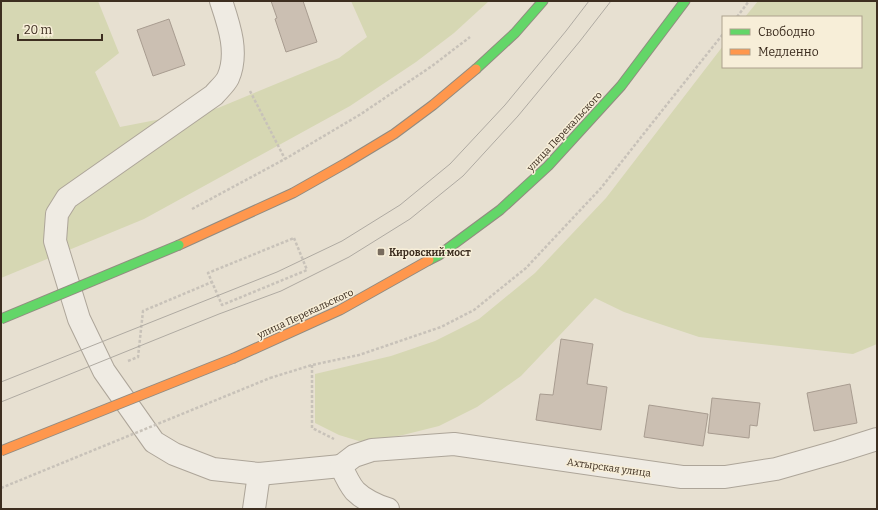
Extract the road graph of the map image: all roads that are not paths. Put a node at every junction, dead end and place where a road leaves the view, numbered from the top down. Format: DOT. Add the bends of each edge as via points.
graph roads {
  1 [pos="221,1"];
  2 [pos="543,1"];
  3 [pos="685,1"];
  4 [pos="1,319"];
  5 [pos="877,439"];
  6 [pos="1,451"];
  7 [pos="341,466"];
  8 [pos="259,474"];
  9 [pos="254,509"];
  10 [pos="388,509"];
  1 -- 8 [label="street" via="230,28 234,59 228,79 214,95 67,198 57,214 55,241 79,319 104,371 154,442 174,454 213,469"];
  2 -- 4 [label="main road, bridge" via="515,33 433,105 394,134 346,163 293,193 179,245"];
  3 -- 6 [label="main road, улица Перекальского, bridge" via="621,86 548,166 500,210 439,255 340,310 234,358"];
  5 -- 7 [label="street, Ахтырская улица" via="776,469 725,477 682,477 454,444 372,450 354,456"];
  7 -- 8 [label="street"];
  7 -- 10 [label="street" via="356,492 375,505"];
  8 -- 9 [label="street"];
}
